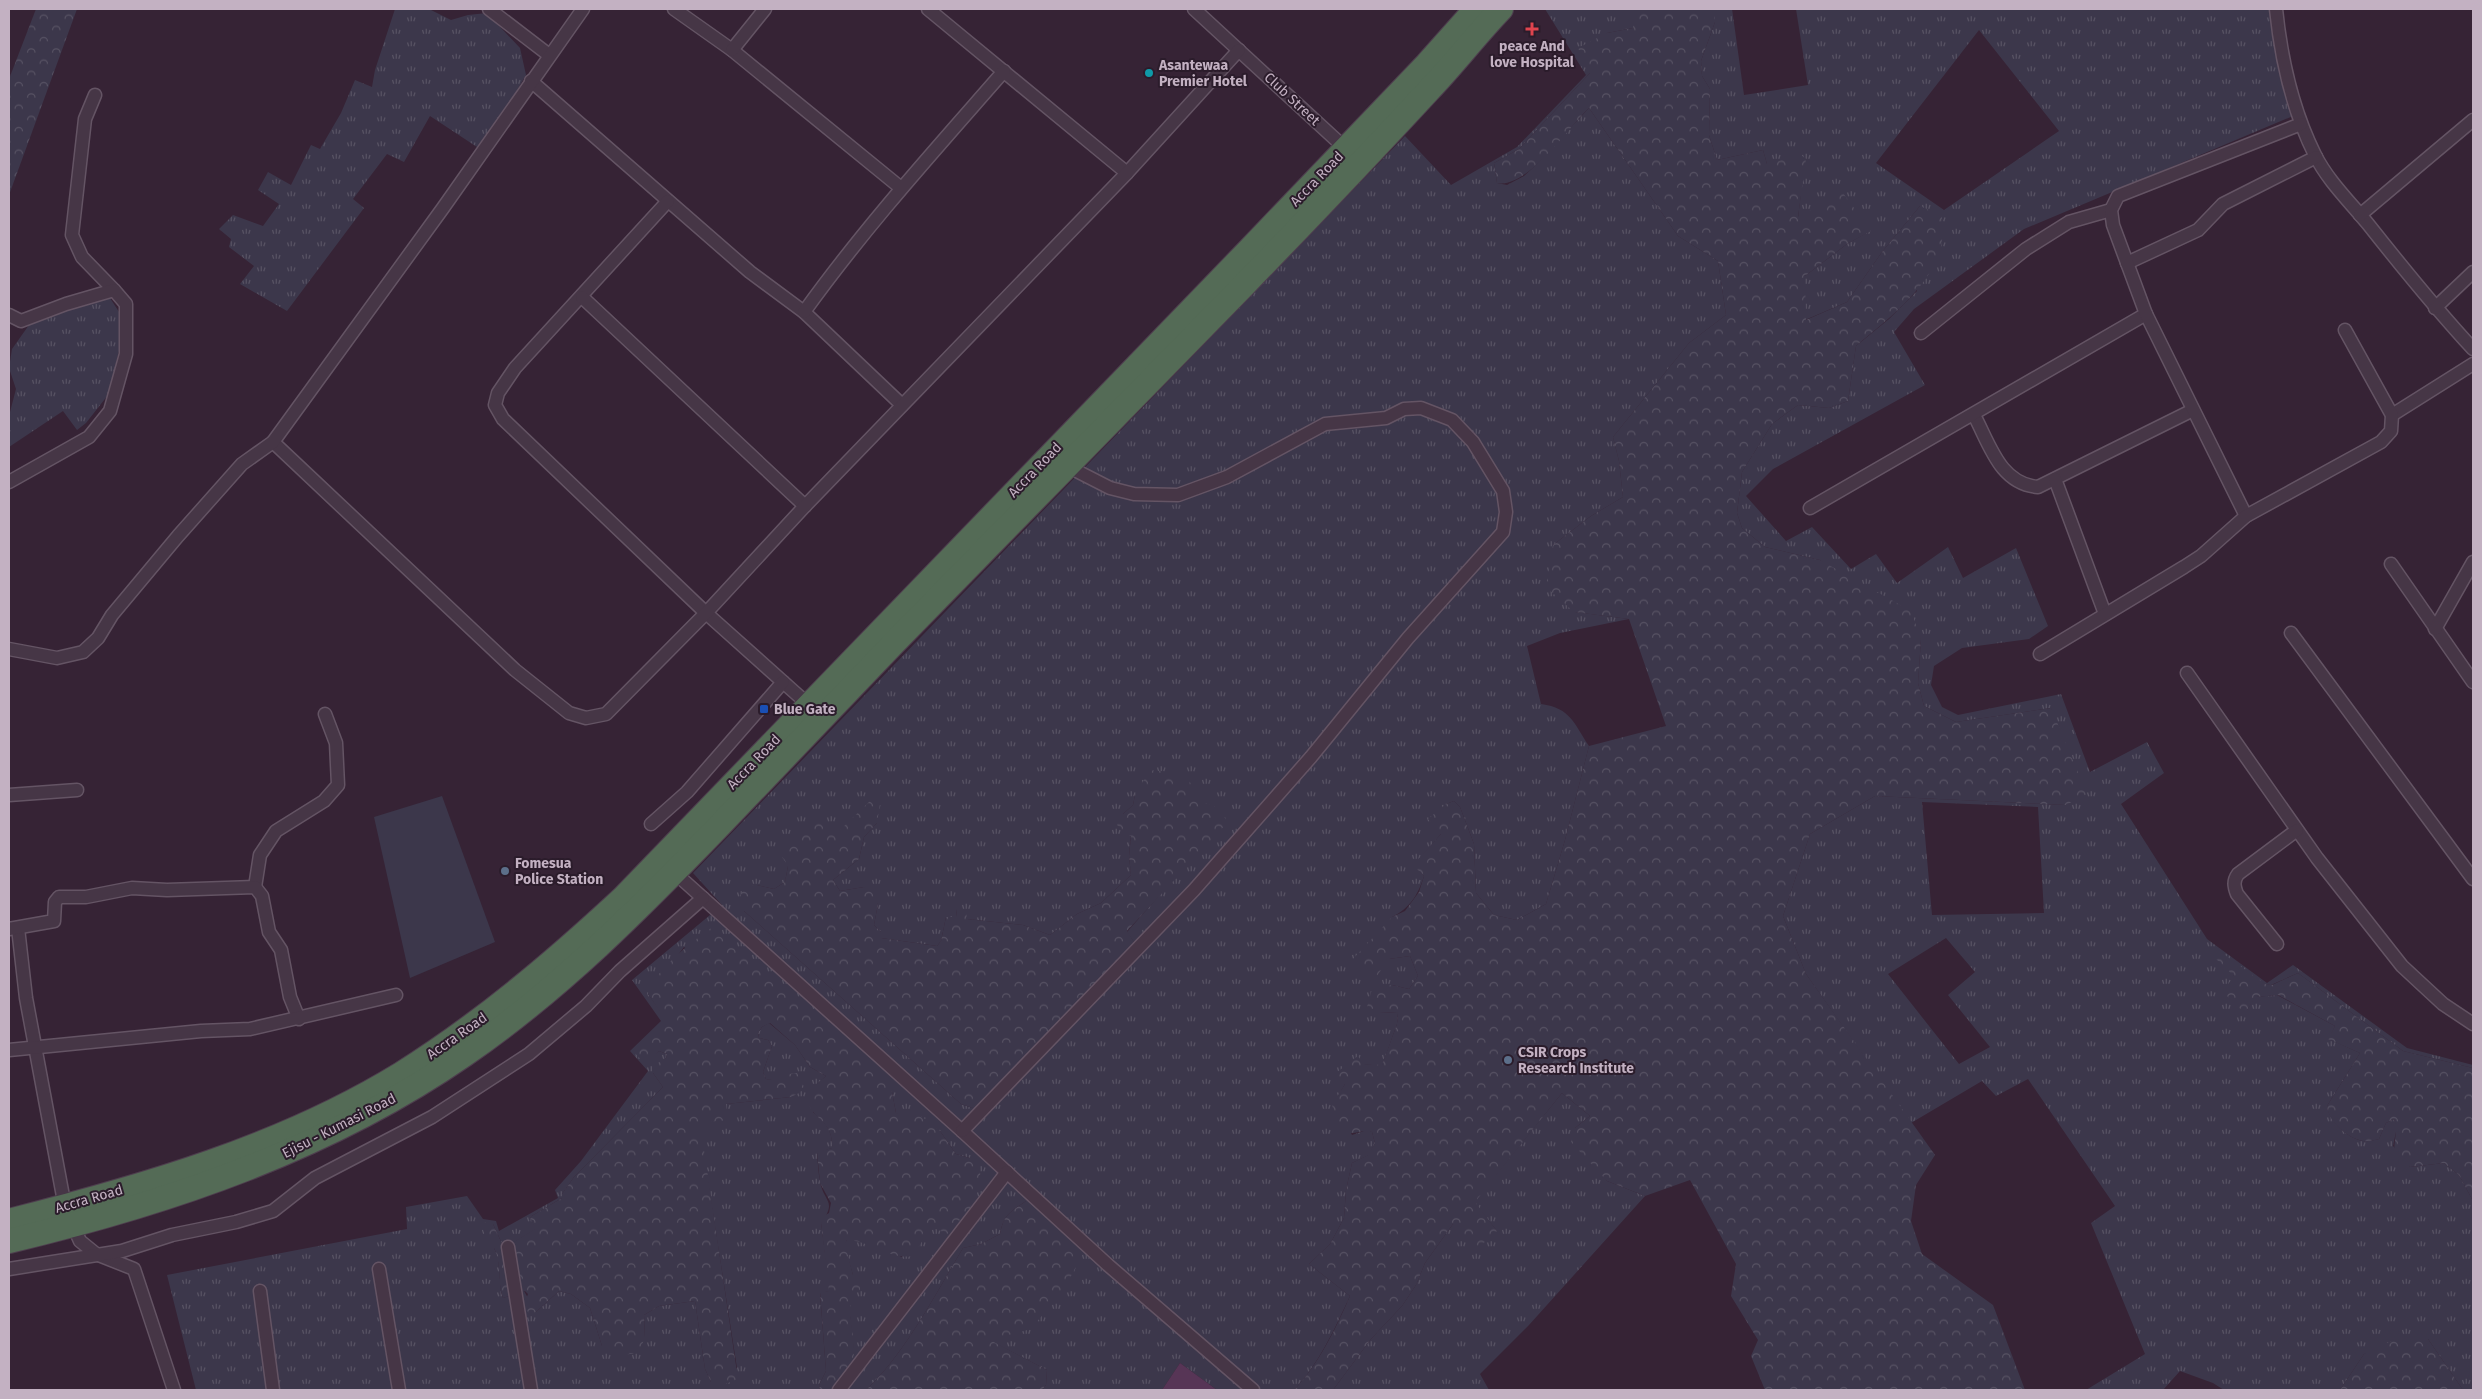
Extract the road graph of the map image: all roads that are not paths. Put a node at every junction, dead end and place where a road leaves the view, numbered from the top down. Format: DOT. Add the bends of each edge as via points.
graph roads {
  1 [pos="489,9"];
  2 [pos="583,9"];
  3 [pos="674,9"];
  4 [pos="765,9"];
  5 [pos="928,9"];
  6 [pos="1194,9"];
  7 [pos="1476,9"];
  8 [pos="1501,9"];
  9 [pos="2276,9"];
  10 [pos="732,50"];
  11 [pos="1239,50"];
  12 [pos="549,55"];
  13 [pos="1004,71"];
  14 [pos="530,81"];
  15 [pos="95,95"];
  16 [pos="2473,120"];
  17 [pos="2301,124"];
  18 [pos="1346,148"];
  19 [pos="2316,157"];
  20 [pos="1127,173"];
  21 [pos="901,188"];
  22 [pos="668,201"];
  23 [pos="2111,210"];
  24 [pos="2360,215"];
  25 [pos="2127,263"];
  26 [pos="2473,272"];
  27 [pos="114,290"];
  28 [pos="582,296"];
  29 [pos="2435,308"];
  30 [pos="804,312"];
  31 [pos="2146,314"];
  32 [pos="9,315"];
  33 [pos="2345,330"];
  34 [pos="1921,333"];
  35 [pos="2473,349"];
  36 [pos="2473,364"];
  37 [pos="902,404"];
  38 [pos="2193,410"];
  39 [pos="1974,415"];
  40 [pos="2392,416"];
  41 [pos="273,442"];
  42 [pos="1067,466"];
  43 [pos="2055,479"];
  44 [pos="9,482"];
  45 [pos="805,506"];
  46 [pos="1810,508"];
  47 [pos="2246,516"];
  48 [pos="2473,562"];
  49 [pos="2391,564"];
  50 [pos="706,613"];
  51 [pos="2105,614"];
  52 [pos="2435,629"];
  53 [pos="2291,633"];
  54 [pos="9,649"];
  55 [pos="2040,654"];
  56 [pos="2187,673"];
  57 [pos="783,682"];
  58 [pos="2473,682"];
  59 [pos="810,706"];
  60 [pos="325,714"];
  61 [pos="77,790"];
  62 [pos="9,795"];
  63 [pos="651,824"];
  64 [pos="2297,830"];
  65 [pos="674,872"];
  66 [pos="2473,879"];
  67 [pos="255,887"];
  68 [pos="703,898"];
  69 [pos="623,923"];
  70 [pos="13,929"];
  71 [pos="2278,944"];
  72 [pos="396,995"];
  73 [pos="299,1018"];
  74 [pos="2473,1024"];
  75 [pos="37,1047"];
  76 [pos="9,1050"];
  77 [pos="962,1131"];
  78 [pos="1008,1172"];
  79 [pos="69,1216"];
  80 [pos="9,1221"];
  81 [pos="9,1241"];
  82 [pos="508,1247"];
  83 [pos="96,1254"];
  84 [pos="9,1269"];
  85 [pos="379,1269"];
  86 [pos="260,1291"];
  87 [pos="174,1390"];
  88 [pos="273,1390"];
  89 [pos="399,1390"];
  90 [pos="531,1390"];
  91 [pos="839,1390"];
  92 [pos="1253,1390"];
  1 -- 12 [label="street"];
  2 -- 12 [label="street"];
  3 -- 10 [label="street"];
  4 -- 10 [label="street"];
  5 -- 13 [label="street"];
  6 -- 11 [label="street, Club Street"];
  7 -- 18 [label="highway, Accra Road"];
  8 -- 42 [label="highway, Accra Road" via="1244,285"];
  9 -- 17 [label="street" via="2278,34"];
  10 -- 21 [label="street"];
  11 -- 18 [label="street, Club Street"];
  11 -- 20 [label="street"];
  12 -- 14 [label="street"];
  13 -- 20 [label="street"];
  13 -- 21 [label="street"];
  14 -- 22 [label="street"];
  14 -- 41 [label="street" via="443,208"];
  15 -- 27 [label="street" via="85,119 72,235 82,257"];
  16 -- 24 [label="street"];
  17 -- 19 [label="street"];
  17 -- 23 [label="street" via="2118,196"];
  18 -- 59 [label="highway, Accra Road"];
  19 -- 24 [label="street"];
  19 -- 25 [label="street" via="2223,204 2198,230"];
  20 -- 37 [label="street"];
  21 -- 30 [label="street"];
  22 -- 28 [label="street"];
  22 -- 30 [label="street" via="750,272"];
  23 -- 25 [label="street"];
  23 -- 34 [label="street" via="2069,222 2026,249"];
  24 -- 29 [label="street"];
  25 -- 31 [label="street"];
  26 -- 29 [label="street"];
  27 -- 32 [label="street" via="22,321"];
  27 -- 44 [label="street" via="126,304 126,354 110,411 89,437"];
  28 -- 45 [label="street"];
  28 -- 50 [label="street" via="514,368 498,394 496,405 503,419"];
  29 -- 35 [label="street"];
  30 -- 37 [label="street"];
  31 -- 38 [label="street"];
  31 -- 39 [label="street"];
  33 -- 40 [label="street"];
  36 -- 40 [label="street"];
  37 -- 45 [label="street"];
  38 -- 43 [label="street"];
  38 -- 47 [label="street"];
  39 -- 43 [label="street" via="2005,473 2012,479 2024,486 2038,487"];
  39 -- 46 [label="street"];
  40 -- 47 [label="street" via="2390,431 2381,442"];
  41 -- 50 [label="street" via="515,670 569,713 586,718 606,714"];
  41 -- 54 [label="street" via="236,471 84,652 58,658"];
  42 -- 65 [label="highway, Accra Road"];
  42 -- 77 [label="street" via="1110,488 1134,494 1178,495 1227,477 1325,424 1386,418 1404,409 1421,408 1452,420 1473,442 1503,491 1506,512 1503,532 1408,638 1285,787 1194,890"];
  43 -- 51 [label="street"];
  45 -- 50 [label="street"];
  47 -- 51 [label="street" via="2201,556"];
  48 -- 52 [label="street"];
  49 -- 52 [label="street"];
  50 -- 57 [label="street"];
  51 -- 55 [label="street"];
  52 -- 58 [label="street"];
  53 -- 66 [label="street"];
  56 -- 64 [label="street"];
  57 -- 59 [label="street"];
  57 -- 63 [label="street" via="687,792"];
  59 -- 79 [label="highway, Accra Road" via="623,898 566,951 449,1042 365,1094 271,1139"];
  60 -- 67 [label="street" via="336,743 338,785 324,801 276,831 260,855"];
  61 -- 62 [label="street"];
  64 -- 71 [label="street" via="2234,879 2237,894"];
  64 -- 74 [label="street" via="2402,966 2443,1004"];
  65 -- 68 [label="street"];
  65 -- 69 [label="highway, Accra Road"];
  67 -- 70 [label="street" via="132,888 86,897 59,897 55,902 54,921"];
  67 -- 73 [label="street" via="262,896 269,932 281,950 286,983"];
  68 -- 77 [label="street"];
  68 -- 83 [label="street" via="529,1054 432,1117 315,1178 273,1211 172,1235 122,1251"];
  69 -- 79 [label="highway, Ejisu - Kumasi Road" via="533,1004 464,1056 405,1092 314,1140 237,1173 182,1193"];
  70 -- 75 [label="street"];
  72 -- 73 [label="street"];
  73 -- 75 [label="street" via="250,1029"];
  75 -- 76 [label="street"];
  75 -- 79 [label="street"];
  77 -- 78 [label="street"];
  78 -- 91 [label="street"];
  78 -- 92 [label="street" via="1108,1265"];
  79 -- 80 [label="highway, Accra Road"];
  79 -- 81 [label="highway, Ejisu - Kumasi Road"];
  79 -- 83 [label="street" via="80,1241"];
  82 -- 90 [label="street"];
  83 -- 84 [label="street"];
  83 -- 87 [label="street" via="134,1268"];
  85 -- 89 [label="street"];
  86 -- 88 [label="street"];
}
